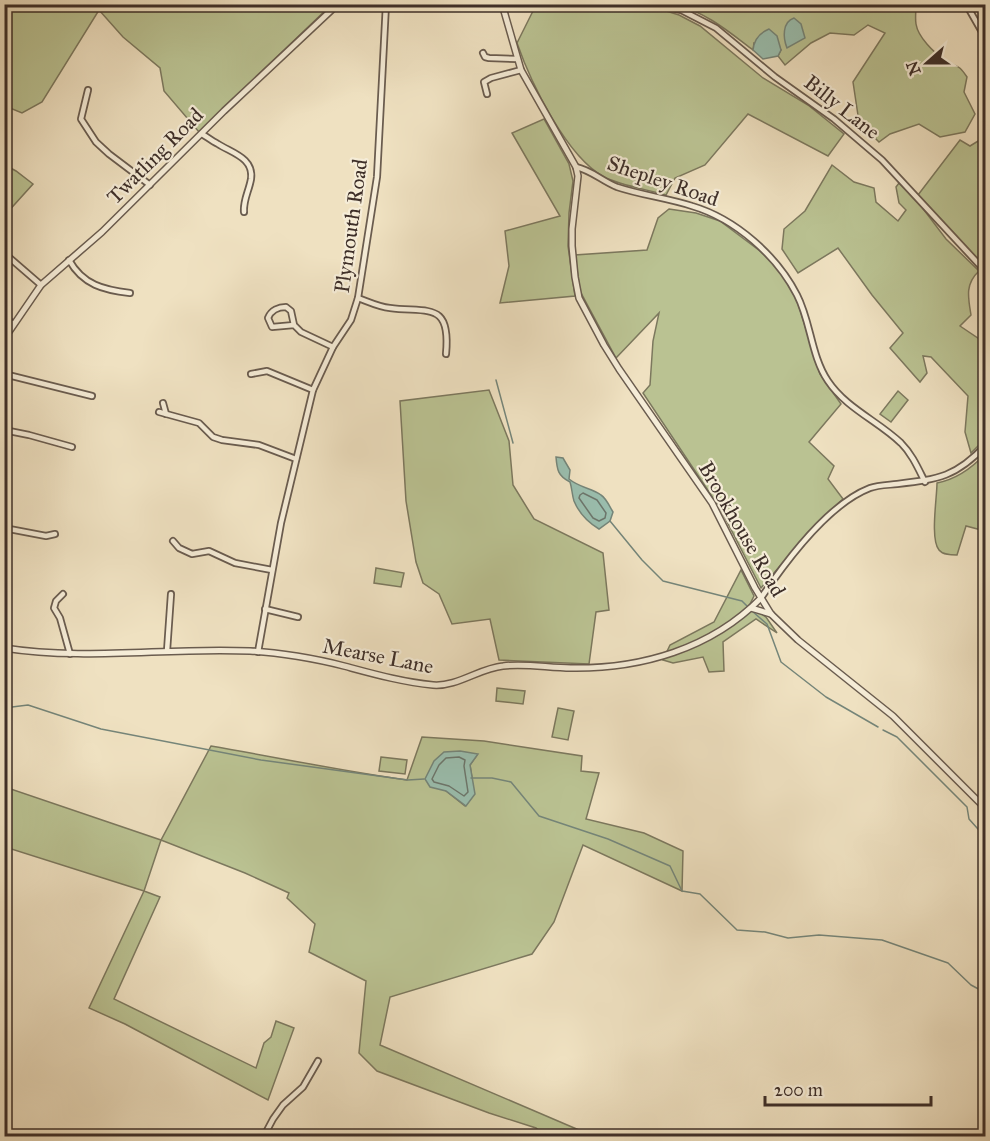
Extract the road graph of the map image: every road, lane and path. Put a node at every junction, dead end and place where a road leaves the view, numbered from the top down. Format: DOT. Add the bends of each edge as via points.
graph roads {
  1 [pos="338,4"];
  2 [pos="386,4"];
  3 [pos="502,4"];
  4 [pos="652,4"];
  5 [pos="966,4"];
  6 [pos="986,39"];
  7 [pos="483,53"];
  8 [pos="517,59"];
  9 [pos="521,70"];
  10 [pos="88,90"];
  11 [pos="487,94"];
  12 [pos="202,134"];
  13 [pos="576,167"];
  14 [pos="150,185"];
  15 [pos="243,212"];
  16 [pos="4,253"];
  17 [pos="69,260"];
  18 [pos="986,272"];
  19 [pos="41,285"];
  20 [pos="130,294"];
  21 [pos="358,298"];
  22 [pos="4,317"];
  23 [pos="13,324"];
  24 [pos="294,325"];
  25 [pos="4,339"];
  26 [pos="333,347"];
  27 [pos="446,354"];
  28 [pos="4,374"];
  29 [pos="251,374"];
  30 [pos="313,390"];
  31 [pos="92,396"];
  32 [pos="163,404"];
  33 [pos="159,412"];
  34 [pos="166,414"];
  35 [pos="4,430"];
  36 [pos="986,445"];
  37 [pos="72,447"];
  38 [pos="296,459"];
  39 [pos="925,482"];
  40 [pos="4,528"];
  41 [pos="55,534"];
  42 [pos="173,541"];
  43 [pos="272,570"];
  44 [pos="63,594"];
  45 [pos="171,594"];
  46 [pos="761,598"];
  47 [pos="751,608"];
  48 [pos="265,609"];
  49 [pos="771,614"];
  50 [pos="298,617"];
  51 [pos="4,648"];
  52 [pos="167,651"];
  53 [pos="258,652"];
  54 [pos="70,654"];
  55 [pos="986,809"];
  56 [pos="318,1061"];
  57 [pos="264,1137"];
  1 -- 12 [label="street, Twatling Road"];
  2 -- 21 [label="street, Plymouth Road" via="377,177"];
  3 -- 8 [label="street, Shepley Road"];
  4 -- 18 [label="street, Billy Lane" via="681,10 716,28 834,119 882,160"];
  5 -- 6 [label="street"];
  7 -- 8 [label="street" via="489,58"];
  8 -- 9 [label="street, Shepley Road"];
  9 -- 11 [label="street" via="484,82"];
  9 -- 13 [label="street, Shepley Road"];
  10 -- 14 [label="street" via="82,96 81,119 96,142"];
  12 -- 14 [label="street, Twatling Road"];
  12 -- 15 [label="street" via="238,154 250,167"];
  13 -- 39 [label="street, Shepley Road" via="619,187 711,212 777,263 798,296 827,380 842,399 902,444"];
  13 -- 46 [label="street, Brookhouse Road" via="572,246 579,298 619,369 712,502"];
  14 -- 17 [label="street, Twatling Road"];
  16 -- 19 [label="street"];
  17 -- 19 [label="street, Twatling Road"];
  17 -- 20 [label="street" via="97,286"];
  19 -- 23 [label="street, Twatling Road"];
  21 -- 26 [label="street, Plymouth Road" via="351,320"];
  21 -- 27 [label="street" via="391,308 436,313 448,334"];
  22 -- 23 [label="street"];
  23 -- 25 [label="street, Twatling Road"];
  24 -- 24 [label="street" via="274,328 269,313 286,307"];
  24 -- 26 [label="street"];
  26 -- 30 [label="street, Plymouth Road"];
  28 -- 31 [label="street"];
  29 -- 30 [label="street" via="267,370"];
  30 -- 38 [label="street, Plymouth Road"];
  32 -- 34 [label="street"];
  33 -- 34 [label="street"];
  34 -- 38 [label="street" via="199,423 213,437 259,445"];
  35 -- 37 [label="street"];
  36 -- 39 [label="street" via="959,470"];
  38 -- 43 [label="street, Plymouth Road"];
  39 -- 46 [label="street" via="871,488 843,501"];
  40 -- 41 [label="street" via="46,536"];
  42 -- 43 [label="street" via="192,554 209,551 235,564"];
  43 -- 48 [label="street, Plymouth Road"];
  44 -- 54 [label="street" via="54,608"];
  45 -- 52 [label="street"];
  46 -- 47 [label="street, Mearse Lane"];
  46 -- 49 [label="street, Brookhouse Road"];
  47 -- 49 [label="street"];
  47 -- 53 [label="street, Mearse Lane" via="716,634 650,661 573,669 502,666 437,686"];
  48 -- 50 [label="street"];
  48 -- 53 [label="street, Plymouth Road"];
  49 -- 55 [label="street, Brookhouse Road" via="893,716"];
  51 -- 54 [label="street, Mearse Lane"];
  52 -- 53 [label="street, Mearse Lane"];
  52 -- 54 [label="street, Mearse Lane"];
  56 -- 57 [label="street" via="303,1087 273,1119"];
}
